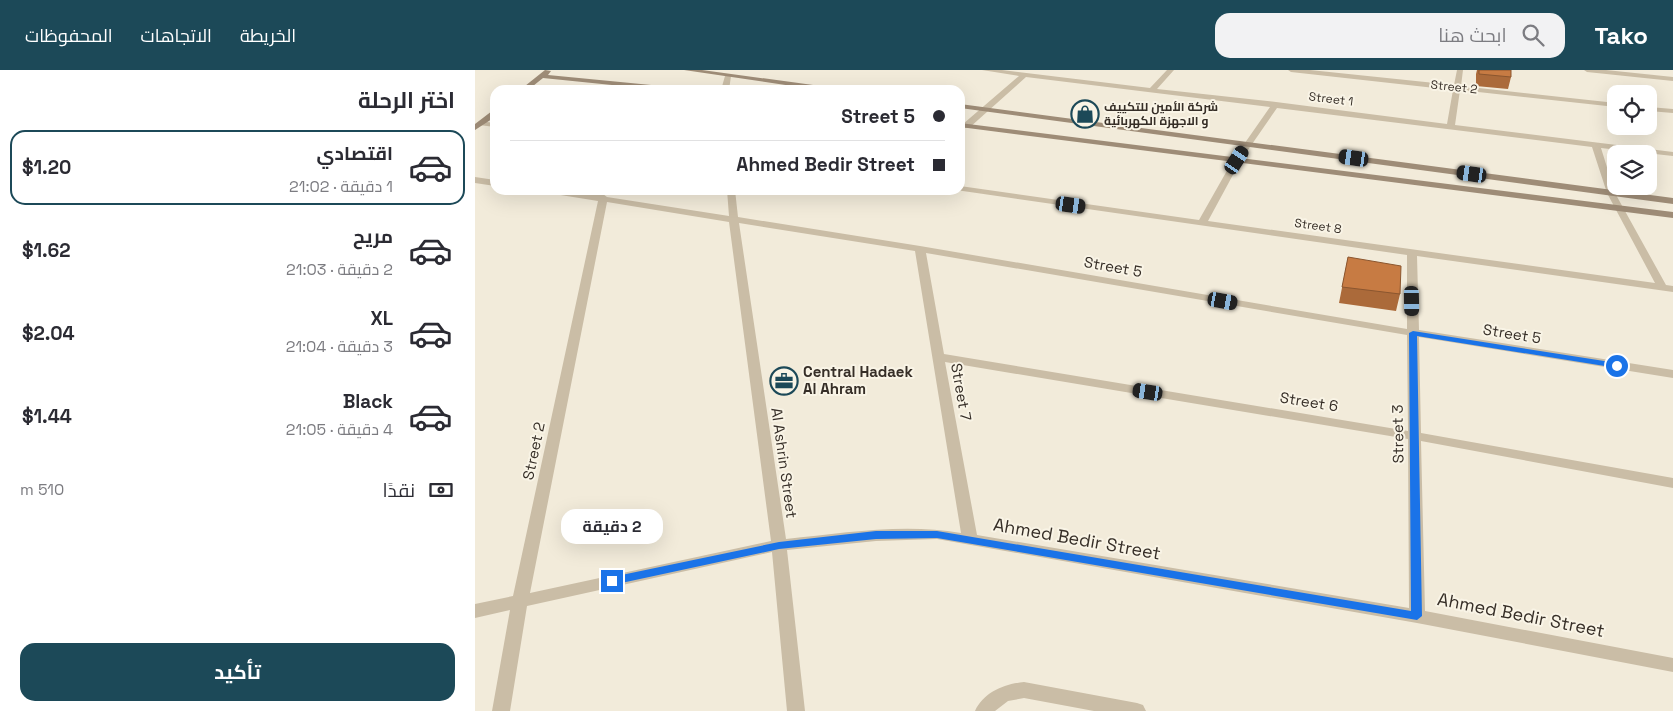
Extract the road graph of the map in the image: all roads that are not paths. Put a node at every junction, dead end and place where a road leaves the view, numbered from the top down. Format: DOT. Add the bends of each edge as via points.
graph roads {
  1 [pos="549,70"];
  2 [pos="687,70"];
  3 [pos="985,70"];
  4 [pos="1171,70"];
  5 [pos="1291,70"];
  6 [pos="1460,70"];
  7 [pos="1587,70"];
  8 [pos="1024,75"];
  9 [pos="542,76"];
  10 [pos="728,76"];
  11 [pos="1673,79"];
  12 [pos="530,85"];
  13 [pos="632,85"];
  14 [pos="726,85"];
  15 [pos="797,85"];
  16 [pos="1456,88"];
  17 [pos="1153,89"];
  18 [pos="1276,104"];
  19 [pos="1607,104"];
  20 [pos="965,107"];
  21 [pos="983,110"];
  22 [pos="1657,110"];
  23 [pos="1673,111"];
  24 [pos="490,117"];
  25 [pos="482,123"];
  26 [pos="490,124"];
  27 [pos="965,124"];
  28 [pos="965,126"];
  29 [pos="1451,126"];
  30 [pos="475,128"];
  31 [pos="1248,144"];
  32 [pos="1596,146"];
  33 [pos="1673,154"];
  34 [pos="1237,160"];
  35 [pos="475,180"];
  36 [pos="1607,180"];
  37 [pos="490,182"];
  38 [pos="965,190"];
  39 [pos="1607,192"];
  40 [pos="582,195"];
  41 [pos="731,195"];
  42 [pos="1612,195"];
  43 [pos="1626,195"];
  44 [pos="603,198"];
  45 [pos="1673,201"];
  46 [pos="1620,208"];
  47 [pos="1673,214"];
  48 [pos="734,221"];
  49 [pos="1202,223"];
  50 [pos="920,249"];
  51 [pos="1412,252"];
  52 [pos="1662,287"];
  53 [pos="1673,289"];
  54 [pos="1413,333"];
  55 [pos="939,357"];
  56 [pos="1673,374"];
  57 [pos="1415,436"];
  58 [pos="1673,483"];
  59 [pos="970,541"];
  60 [pos="779,545"];
  61 [pos="520,601"];
  62 [pos="475,611"];
  63 [pos="1417,616"];
  64 [pos="1673,665"];
  65 [pos="501,711"];
  66 [pos="796,711"];
  67 [pos="984,711"];
  68 [pos="1137,711"];
  1 -- 9 [label="street"];
  2 -- 10 [label="street"];
  3 -- 8 [label="street, Street 1"];
  4 -- 17 [label="street"];
  5 -- 16 [label="street, Street 2"];
  6 -- 16 [label="street"];
  7 -- 11 [label="street"];
  8 -- 17 [label="street, Street 1"];
  8 -- 21 [label="street"];
  9 -- 12 [label="street"];
  9 -- 13 [label="street"];
  10 -- 14 [label="street"];
  10 -- 15 [label="street"];
  16 -- 19 [label="street, Street 2"];
  16 -- 29 [label="street"];
  17 -- 18 [label="street, Street 1"];
  18 -- 29 [label="street, Street 1"];
  18 -- 31 [label="street"];
  20 -- 21 [label="street"];
  21 -- 27 [label="street"];
  21 -- 31 [label="street"];
  22 -- 23 [label="street"];
  24 -- 25 [label="street"];
  25 -- 26 [label="street"];
  25 -- 30 [label="street"];
  28 -- 34 [label="street"];
  29 -- 32 [label="street, Street 1"];
  31 -- 34 [label="street"];
  31 -- 39 [label="street"];
  32 -- 33 [label="street, Street 1"];
  32 -- 36 [label="street"];
  34 -- 46 [label="street"];
  34 -- 49 [label="street"];
  35 -- 37 [label="street"];
  38 -- 49 [label="street, Street 8"];
  40 -- 44 [label="street, Street 5"];
  41 -- 48 [label="street, Al Ashrin Street"];
  42 -- 46 [label="street"];
  43 -- 45 [label="street"];
  44 -- 48 [label="street, Street 5"];
  44 -- 61 [label="street, Street 2"];
  46 -- 47 [label="street"];
  46 -- 52 [label="street"];
  48 -- 50 [label="street, Street 5"];
  48 -- 60 [label="street, Al Ashrin Street"];
  49 -- 51 [label="street, Street 8"];
  50 -- 54 [label="street, Street 5"];
  50 -- 55 [label="street, Street 7"];
  51 -- 52 [label="street, Street 8"];
  51 -- 54 [label="street, Street 3"];
  52 -- 53 [label="street, Street 8"];
  54 -- 56 [label="street, Street 5"];
  54 -- 57 [label="street, Street 3"];
  55 -- 57 [label="street, Street 6"];
  55 -- 59 [label="street, Street 7"];
  57 -- 58 [label="street, Street 6"];
  57 -- 63 [label="street, Street 3"];
  59 -- 60 [label="street, Ahmed Bedir Street" via="937,534 906,533"];
  59 -- 63 [label="street, Ahmed Bedir Street"];
  60 -- 61 [label="street, Ahmed Bedir Street"];
  60 -- 66 [label="street, Al Ashrin Street"];
  61 -- 62 [label="street, Ahmed Bedir Street"];
  61 -- 65 [label="street, Street 2"];
  63 -- 64 [label="street, Ahmed Bedir Street"];
  67 -- 68 [label="street" via="1001,695 1025,690"];
}
